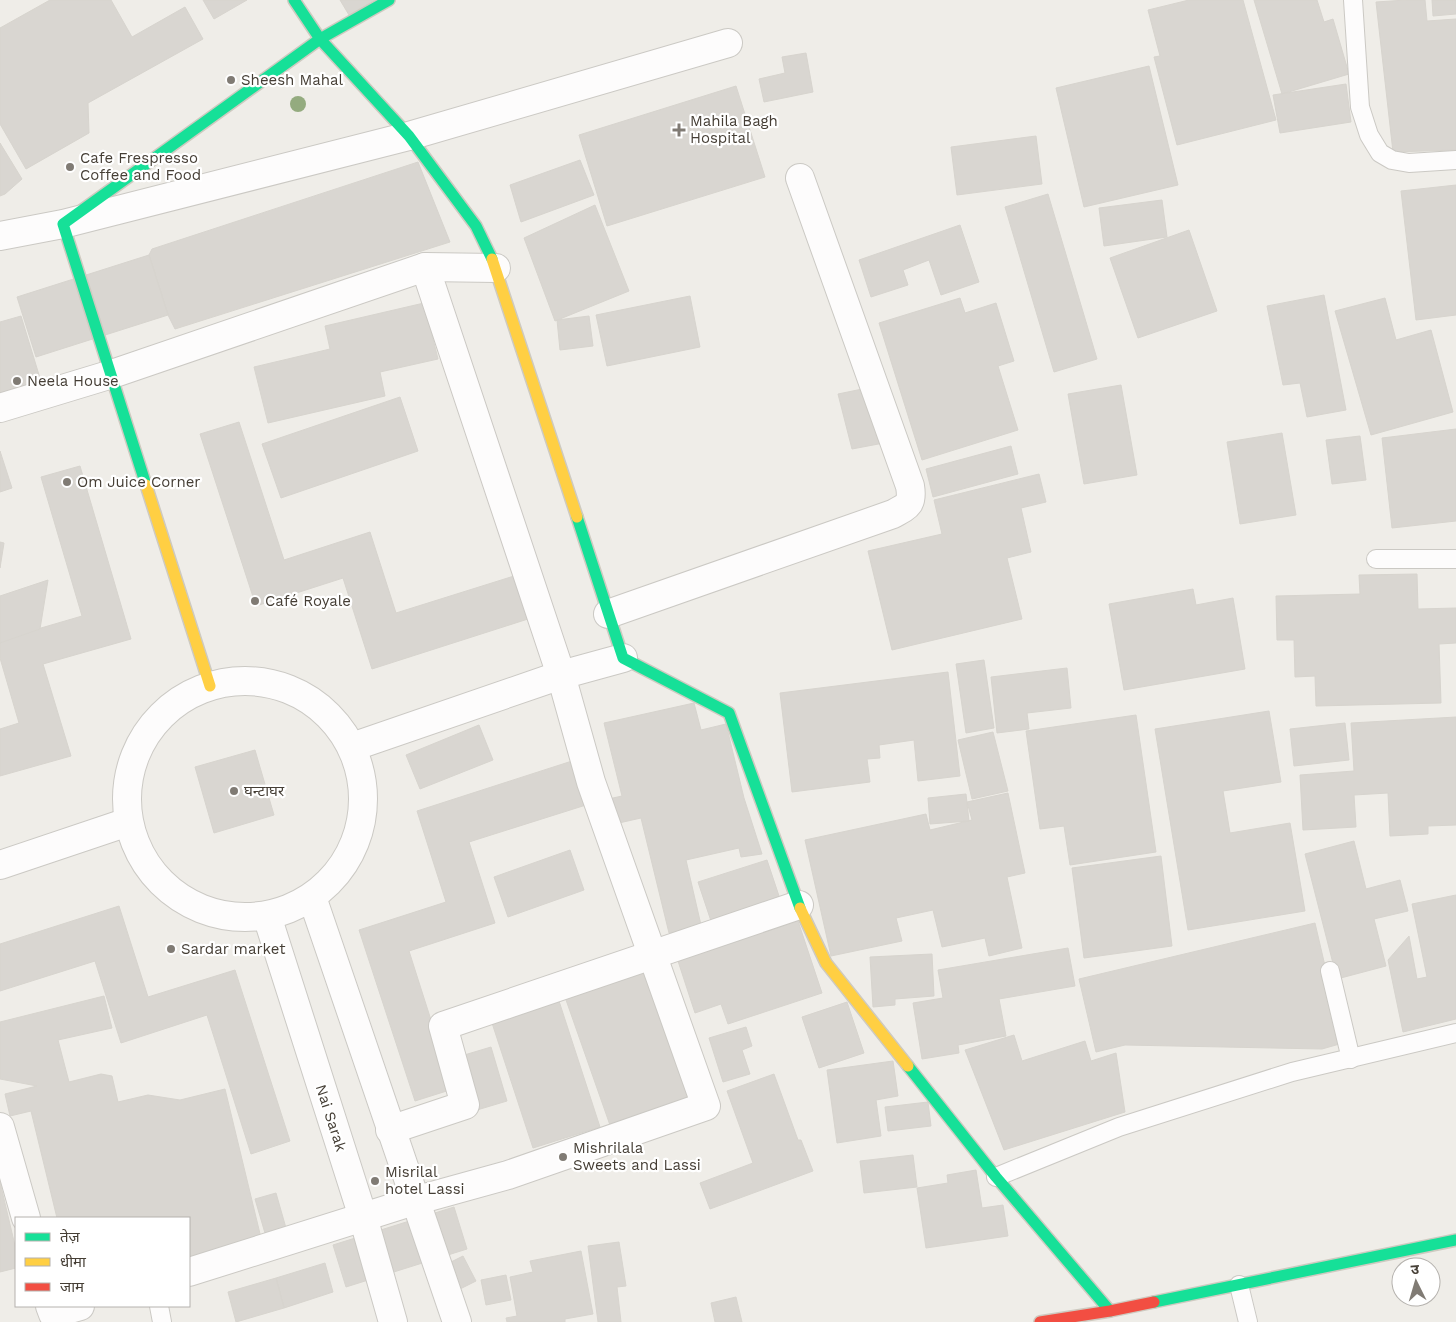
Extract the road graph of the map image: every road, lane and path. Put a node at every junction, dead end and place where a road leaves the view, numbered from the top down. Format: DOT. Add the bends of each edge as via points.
graph roads {
  1 [pos="294,0"];
  2 [pos="390,0"];
  3 [pos="1353,0"];
  4 [pos="320,39"];
  5 [pos="728,43"];
  6 [pos="409,136"];
  7 [pos="1456,160"];
  8 [pos="800,178"];
  9 [pos="63,224"];
  10 [pos="0,236"];
  11 [pos="424,267"];
  12 [pos="496,268"];
  13 [pos="112,374"];
  14 [pos="0,408"];
  15 [pos="1376,559"];
  16 [pos="1456,559"];
  17 [pos="608,614"];
  18 [pos="623,658"];
  19 [pos="561,675"];
  20 [pos="210,686"];
  21 [pos="352,747"];
  22 [pos="128,822"];
  23 [pos="0,865"];
  24 [pos="312,897"];
  25 [pos="799,905"];
  26 [pos="267,916"];
  27 [pos="653,956"];
  28 [pos="1330,971"];
  29 [pos="1456,1033"];
  30 [pos="1351,1058"];
  31 [pos="0,1127"];
  32 [pos="390,1130"];
  33 [pos="996,1176"];
  34 [pos="414,1201"];
  35 [pos="26,1217"];
  36 [pos="363,1217"];
  37 [pos="1456,1240"];
  38 [pos="190,1272"];
  39 [pos="1239,1285"];
  40 [pos="50,1307"];
  41 [pos="77,1307"];
  42 [pos="160,1307"];
  43 [pos="1110,1311"];
  44 [pos="162,1322"];
  45 [pos="393,1322"];
  46 [pos="457,1322"];
  47 [pos="1040,1322"];
  48 [pos="1248,1322"];
  1 -- 4 [label="street"];
  2 -- 4 [label="street"];
  3 -- 7 [label="lane" via="1360,107 1369,134 1380,153 1392,160 1409,163"];
  4 -- 6 [label="street"];
  4 -- 9 [label="street"];
  5 -- 6 [label="street"];
  6 -- 9 [label="street"];
  6 -- 12 [label="street" via="476,226"];
  8 -- 17 [label="street" via="910,486 910,503 893,514"];
  9 -- 10 [label="street"];
  9 -- 13 [label="street"];
  11 -- 12 [label="street"];
  11 -- 13 [label="street"];
  11 -- 19 [label="street"];
  12 -- 17 [label="street"];
  13 -- 14 [label="street"];
  13 -- 20 [label="street"];
  15 -- 16 [label="lane"];
  17 -- 18 [label="street"];
  18 -- 19 [label="street"];
  18 -- 25 [label="street" via="729,713"];
  19 -- 21 [label="street"];
  19 -- 27 [label="street" via="591,782"];
  20 -- 21 [label="street" via="243,681 276,685 307,698 333,719"];
  20 -- 22 [label="street" via="179,701 153,724 135,754 127,787"];
  21 -- 24 [label="street" via="363,787 363,813 355,845 337,874"];
  22 -- 23 [label="street"];
  22 -- 26 [label="street" via="140,855 162,883 190,904 224,916"];
  24 -- 26 [label="street"];
  24 -- 32 [label="street"];
  25 -- 27 [label="street"];
  25 -- 33 [label="street" via="826,963"];
  26 -- 36 [label="street, Nai Sarak"];
  27 -- 32 [label="street" via="443,1026 465,1105"];
  27 -- 34 [label="street" via="706,1106 508,1175"];
  28 -- 30 [label="lane"];
  29 -- 30 [label="lane"];
  30 -- 33 [label="lane" via="1292,1072 1119,1127"];
  31 -- 35 [label="street"];
  32 -- 34 [label="street"];
  33 -- 43 [label="street"];
  34 -- 36 [label="street"];
  34 -- 46 [label="street"];
  36 -- 38 [label="street"];
  36 -- 45 [label="street, Nai Sarak"];
  37 -- 39 [label="street"];
  39 -- 43 [label="street"];
  39 -- 48 [label="lane"];
  40 -- 41 [label="street" via="53,1314"];
  42 -- 44 [label="lane"];
  43 -- 47 [label="street"];
}
